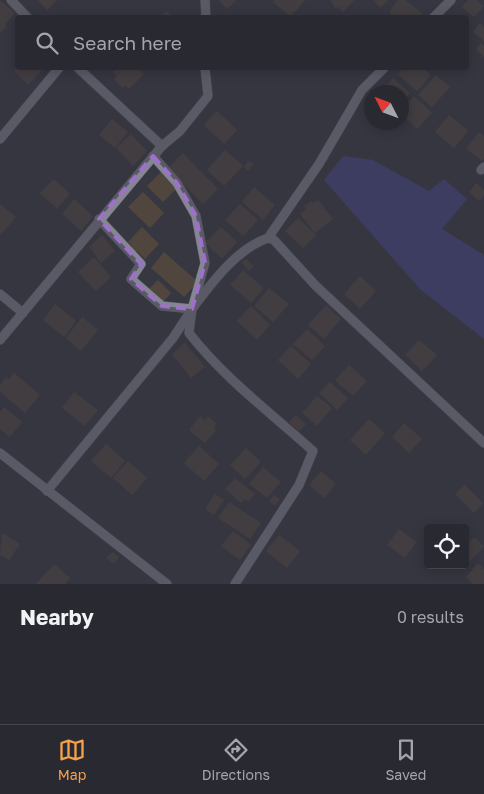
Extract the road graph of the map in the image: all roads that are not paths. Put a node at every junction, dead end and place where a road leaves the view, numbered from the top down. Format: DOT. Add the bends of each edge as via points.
graph roads {
  1 [pos="11,0"];
  2 [pos="205,0"];
  3 [pos="451,0"];
  4 [pos="25,15"];
  5 [pos="206,15"];
  6 [pos="436,15"];
  7 [pos="57,70"];
  8 [pos="80,70"];
  9 [pos="205,70"];
  10 [pos="382,70"];
  11 [pos="0,139"];
  12 [pos="162,146"];
  13 [pos="153,156"];
  14 [pos="99,219"];
  15 [pos="268,238"];
  16 [pos="0,294"];
  17 [pos="192,309"];
  18 [pos="22,313"];
  19 [pos="0,340"];
  20 [pos="484,443"];
  21 [pos="0,452"];
  22 [pos="47,491"];
  23 [pos="168,584"];
  24 [pos="235,584"];
  1 -- 4 [label="street"];
  2 -- 5 [label="street"];
  3 -- 6 [label="street"];
  7 -- 11 [label="street"];
  8 -- 12 [label="street"];
  9 -- 12 [label="street" via="208,96 180,132"];
  10 -- 15 [label="street" via="362,90 319,164"];
  12 -- 13 [label="street"];
  13 -- 14 [label="street"];
  13 -- 17 [label="street" via="177,183 196,216 205,263"];
  14 -- 17 [label="street" via="142,264 131,279 162,306"];
  14 -- 18 [label="street"];
  15 -- 17 [label="street" via="228,267"];
  15 -- 20 [label="street" via="274,240 315,285"];
  16 -- 18 [label="street"];
  17 -- 22 [label="street" via="173,338"];
  17 -- 24 [label="street" via="190,334 200,346 237,386 313,452 299,485"];
  18 -- 19 [label="street"];
  21 -- 22 [label="street"];
  22 -- 23 [label="street"];
}
